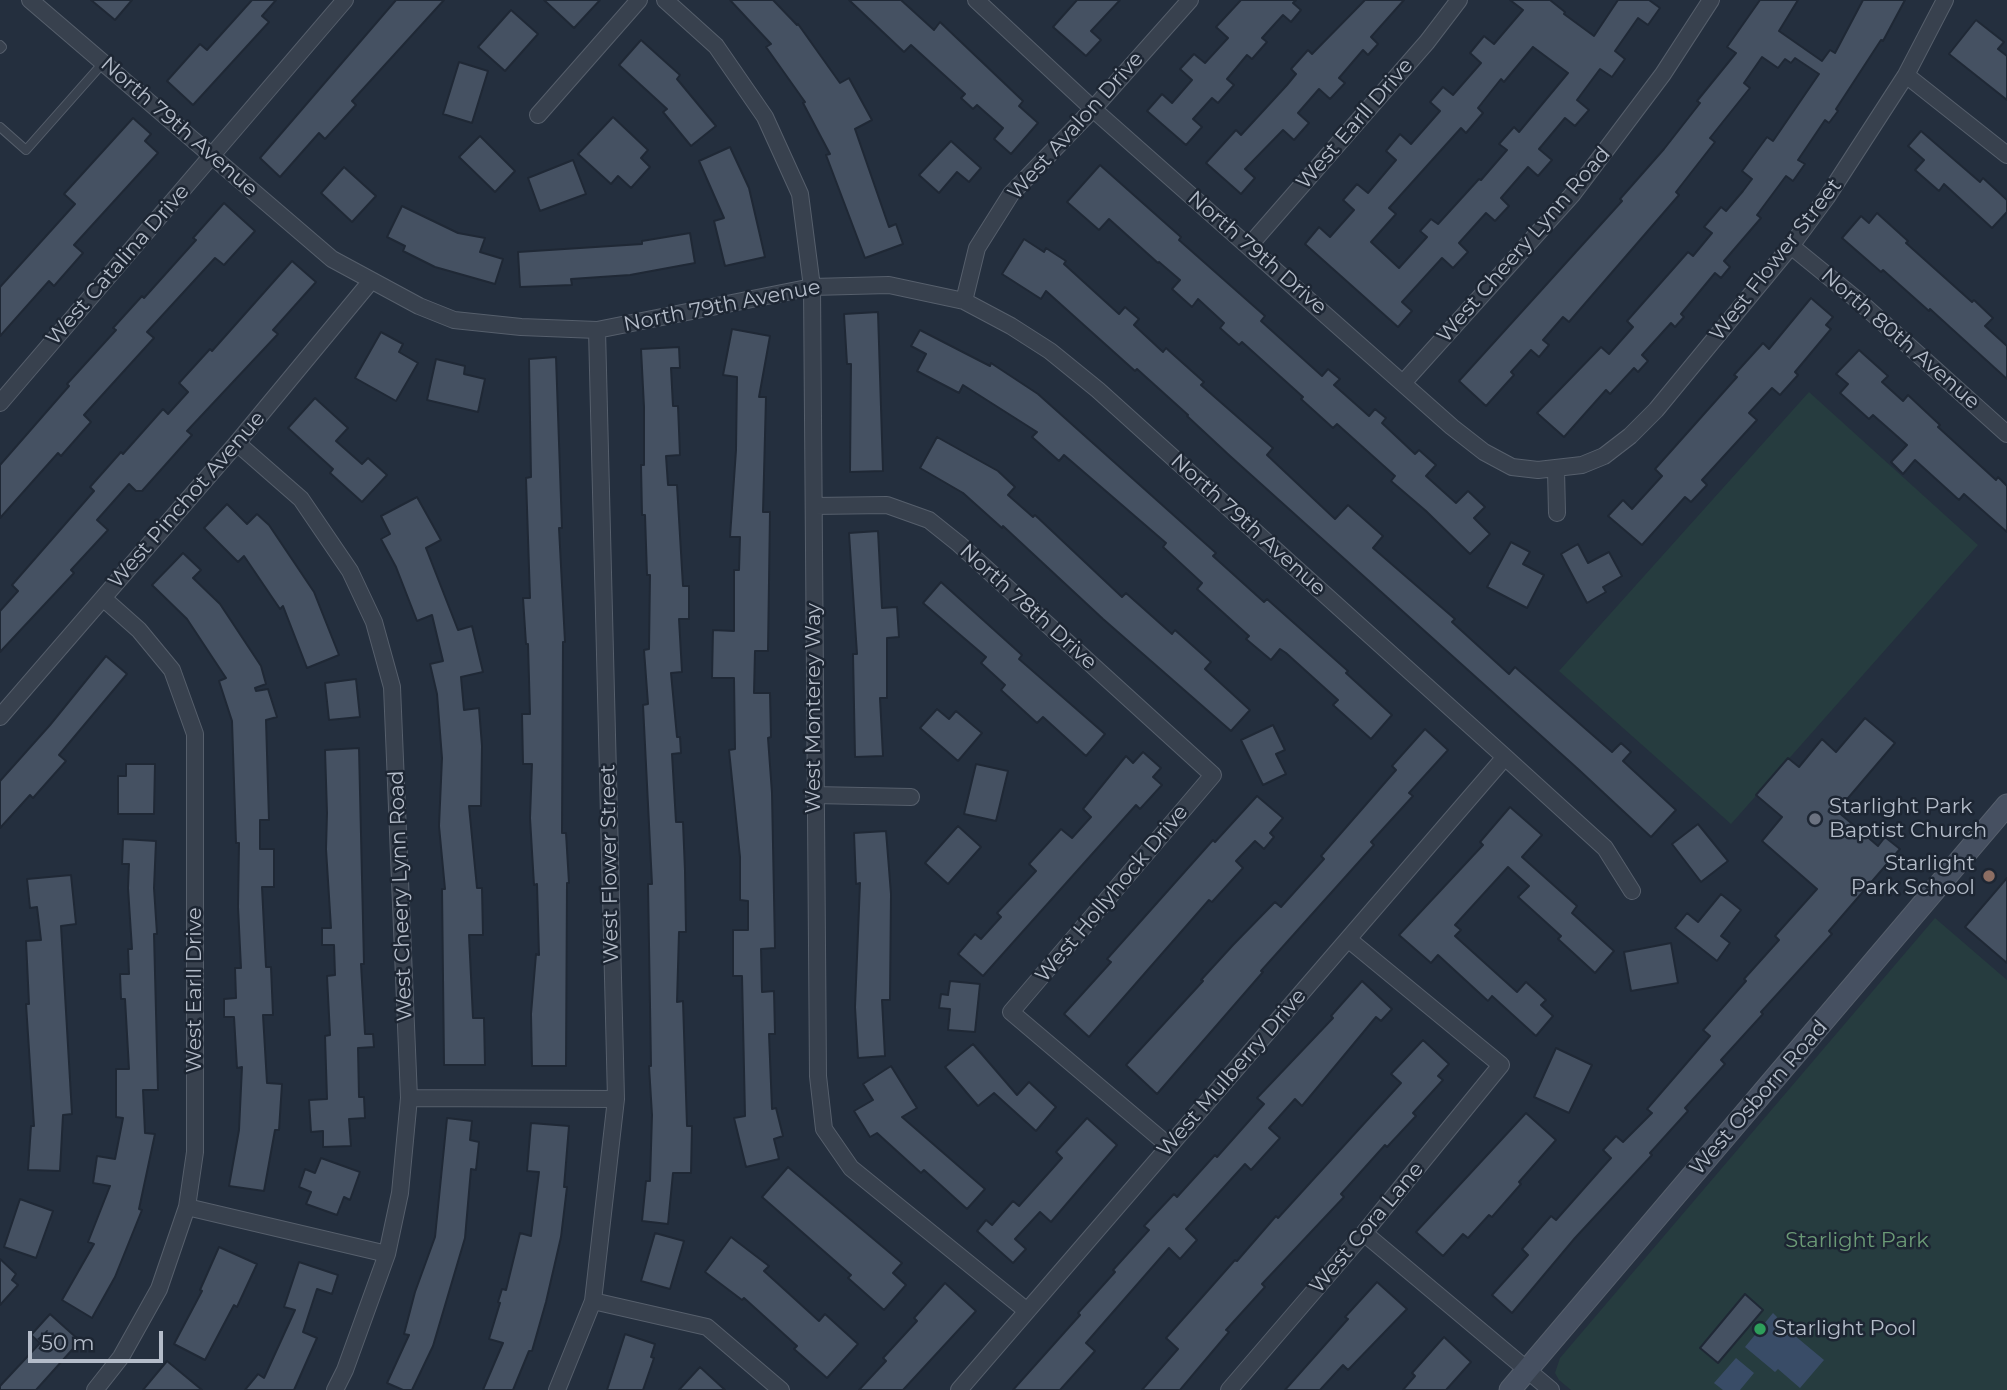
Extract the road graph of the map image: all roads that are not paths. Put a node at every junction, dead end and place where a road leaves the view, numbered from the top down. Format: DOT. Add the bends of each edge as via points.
graph roads {
  1 [pos="30,0"];
  2 [pos="345,0"];
  3 [pos="639,0"];
  4 [pos="665,0"];
  5 [pos="976,0"];
  6 [pos="1190,0"];
  7 [pos="1459,0"];
  8 [pos="1711,0"];
  9 [pos="1945,0"];
  10 [pos="103,62"];
  11 [pos="1906,75"];
  12 [pos="1093,109"];
  13 [pos="538,115"];
  14 [pos="0,127"];
  15 [pos="2007,155"];
  16 [pos="212,157"];
  17 [pos="1249,246"];
  18 [pos="1791,246"];
  19 [pos="371,281"];
  20 [pos="812,287"];
  21 [pos="964,301"];
  22 [pos="597,330"];
  23 [pos="1403,383"];
  24 [pos="0,403"];
  25 [pos="2007,434"];
  26 [pos="237,443"];
  27 [pos="1556,470"];
  28 [pos="814,506"];
  29 [pos="1558,513"];
  30 [pos="103,598"];
  31 [pos="0,717"];
  32 [pos="1506,757"];
  33 [pos="1213,775"];
  34 [pos="814,795"];
  35 [pos="911,797"];
  36 [pos="2007,805"];
  37 [pos="1632,891"];
  38 [pos="1348,939"];
  39 [pos="408,1098"];
  40 [pos="615,1099"];
  41 [pos="1169,1146"];
  42 [pos="187,1207"];
  43 [pos="1364,1233"];
  44 [pos="387,1254"];
  45 [pos="593,1301"];
  46 [pos="1027,1311"];
  47 [pos="1527,1371"];
  48 [pos="95,1390"];
  49 [pos="335,1390"];
  50 [pos="557,1390"];
  51 [pos="781,1390"];
  52 [pos="959,1390"];
  53 [pos="1229,1390"];
  54 [pos="1510,1390"];
  55 [pos="1551,1390"];
  1 -- 10 [label="street, North 79th Avenue"];
  2 -- 16 [label="street, West Catalina Drive"];
  3 -- 13 [label="street"];
  4 -- 20 [label="street, West Monterey Way" via="716,46 765,117 800,194"];
  5 -- 12 [label="street, North 79th Drive"];
  6 -- 12 [label="street, West Avalon Drive"];
  7 -- 17 [label="street, West Earll Drive"];
  8 -- 23 [label="street, West Cheery Lynn Road" via="1663,74 1573,195"];
  9 -- 11 [label="street, West Flower Street"];
  10 -- 14 [label="lane" via="26,149"];
  10 -- 16 [label="street, North 79th Avenue"];
  11 -- 15 [label="street"];
  11 -- 18 [label="street, West Flower Street"];
  12 -- 17 [label="street, North 79th Drive"];
  12 -- 21 [label="street, West Avalon Drive" via="1011,194 977,248"];
  16 -- 19 [label="street, North 79th Avenue" via="332,260"];
  16 -- 24 [label="street, West Catalina Drive"];
  17 -- 23 [label="street, North 79th Drive"];
  18 -- 25 [label="street, North 80th Avenue"];
  18 -- 27 [label="street, West Flower Street" via="1630,436 1604,456"];
  19 -- 22 [label="street, North 79th Avenue" via="454,320"];
  19 -- 26 [label="street, West Pinchot Avenue"];
  20 -- 21 [label="street, North 79th Avenue" via="889,285"];
  20 -- 22 [label="street, North 79th Avenue"];
  20 -- 28 [label="street, West Monterey Way"];
  21 -- 32 [label="street, North 79th Avenue" via="1050,351 1098,390"];
  22 -- 40 [label="street, West Flower Street"];
  23 -- 27 [label="street, North 79th Drive" via="1484,452 1511,467"];
  26 -- 30 [label="street, West Pinchot Avenue"];
  26 -- 39 [label="street, West Cheery Lynn Road" via="301,499 350,571 374,622 392,687"];
  27 -- 29 [label="street"];
  28 -- 33 [label="street, North 78th Drive" via="887,505 929,520"];
  28 -- 34 [label="street, West Monterey Way"];
  30 -- 31 [label="street, West Pinchot Avenue"];
  30 -- 42 [label="street, West Earll Drive" via="139,630 172,670 195,734 195,1152"];
  32 -- 37 [label="street, North 79th Avenue" via="1605,848"];
  32 -- 38 [label="street, West Mulberry Drive"];
  33 -- 41 [label="street, West Hollyhock Drive" via="1011,1012"];
  34 -- 35 [label="street"];
  34 -- 46 [label="street, West Monterey Way" via="818,1076 824,1129 851,1168"];
  36 -- 47 [label="street, West Osborn Road"];
  38 -- 41 [label="street, West Mulberry Drive"];
  38 -- 43 [label="street, West Cora Lane" via="1502,1065"];
  39 -- 40 [label="street"];
  39 -- 44 [label="street, West Cheery Lynn Road" via="400,1193"];
  40 -- 45 [label="street, West Flower Street"];
  41 -- 46 [label="street, West Mulberry Drive"];
  42 -- 44 [label="street"];
  42 -- 48 [label="street, West Earll Drive" via="159,1289 121,1357"];
  43 -- 47 [label="street"];
  43 -- 53 [label="street, West Cora Lane"];
  44 -- 49 [label="street, West Cheery Lynn Road"];
  45 -- 50 [label="street, West Flower Street"];
  45 -- 51 [label="street" via="707,1327"];
  46 -- 52 [label="street, West Mulberry Drive"];
  47 -- 54 [label="street, West Osborn Road"];
  47 -- 55 [label="street"];
}
